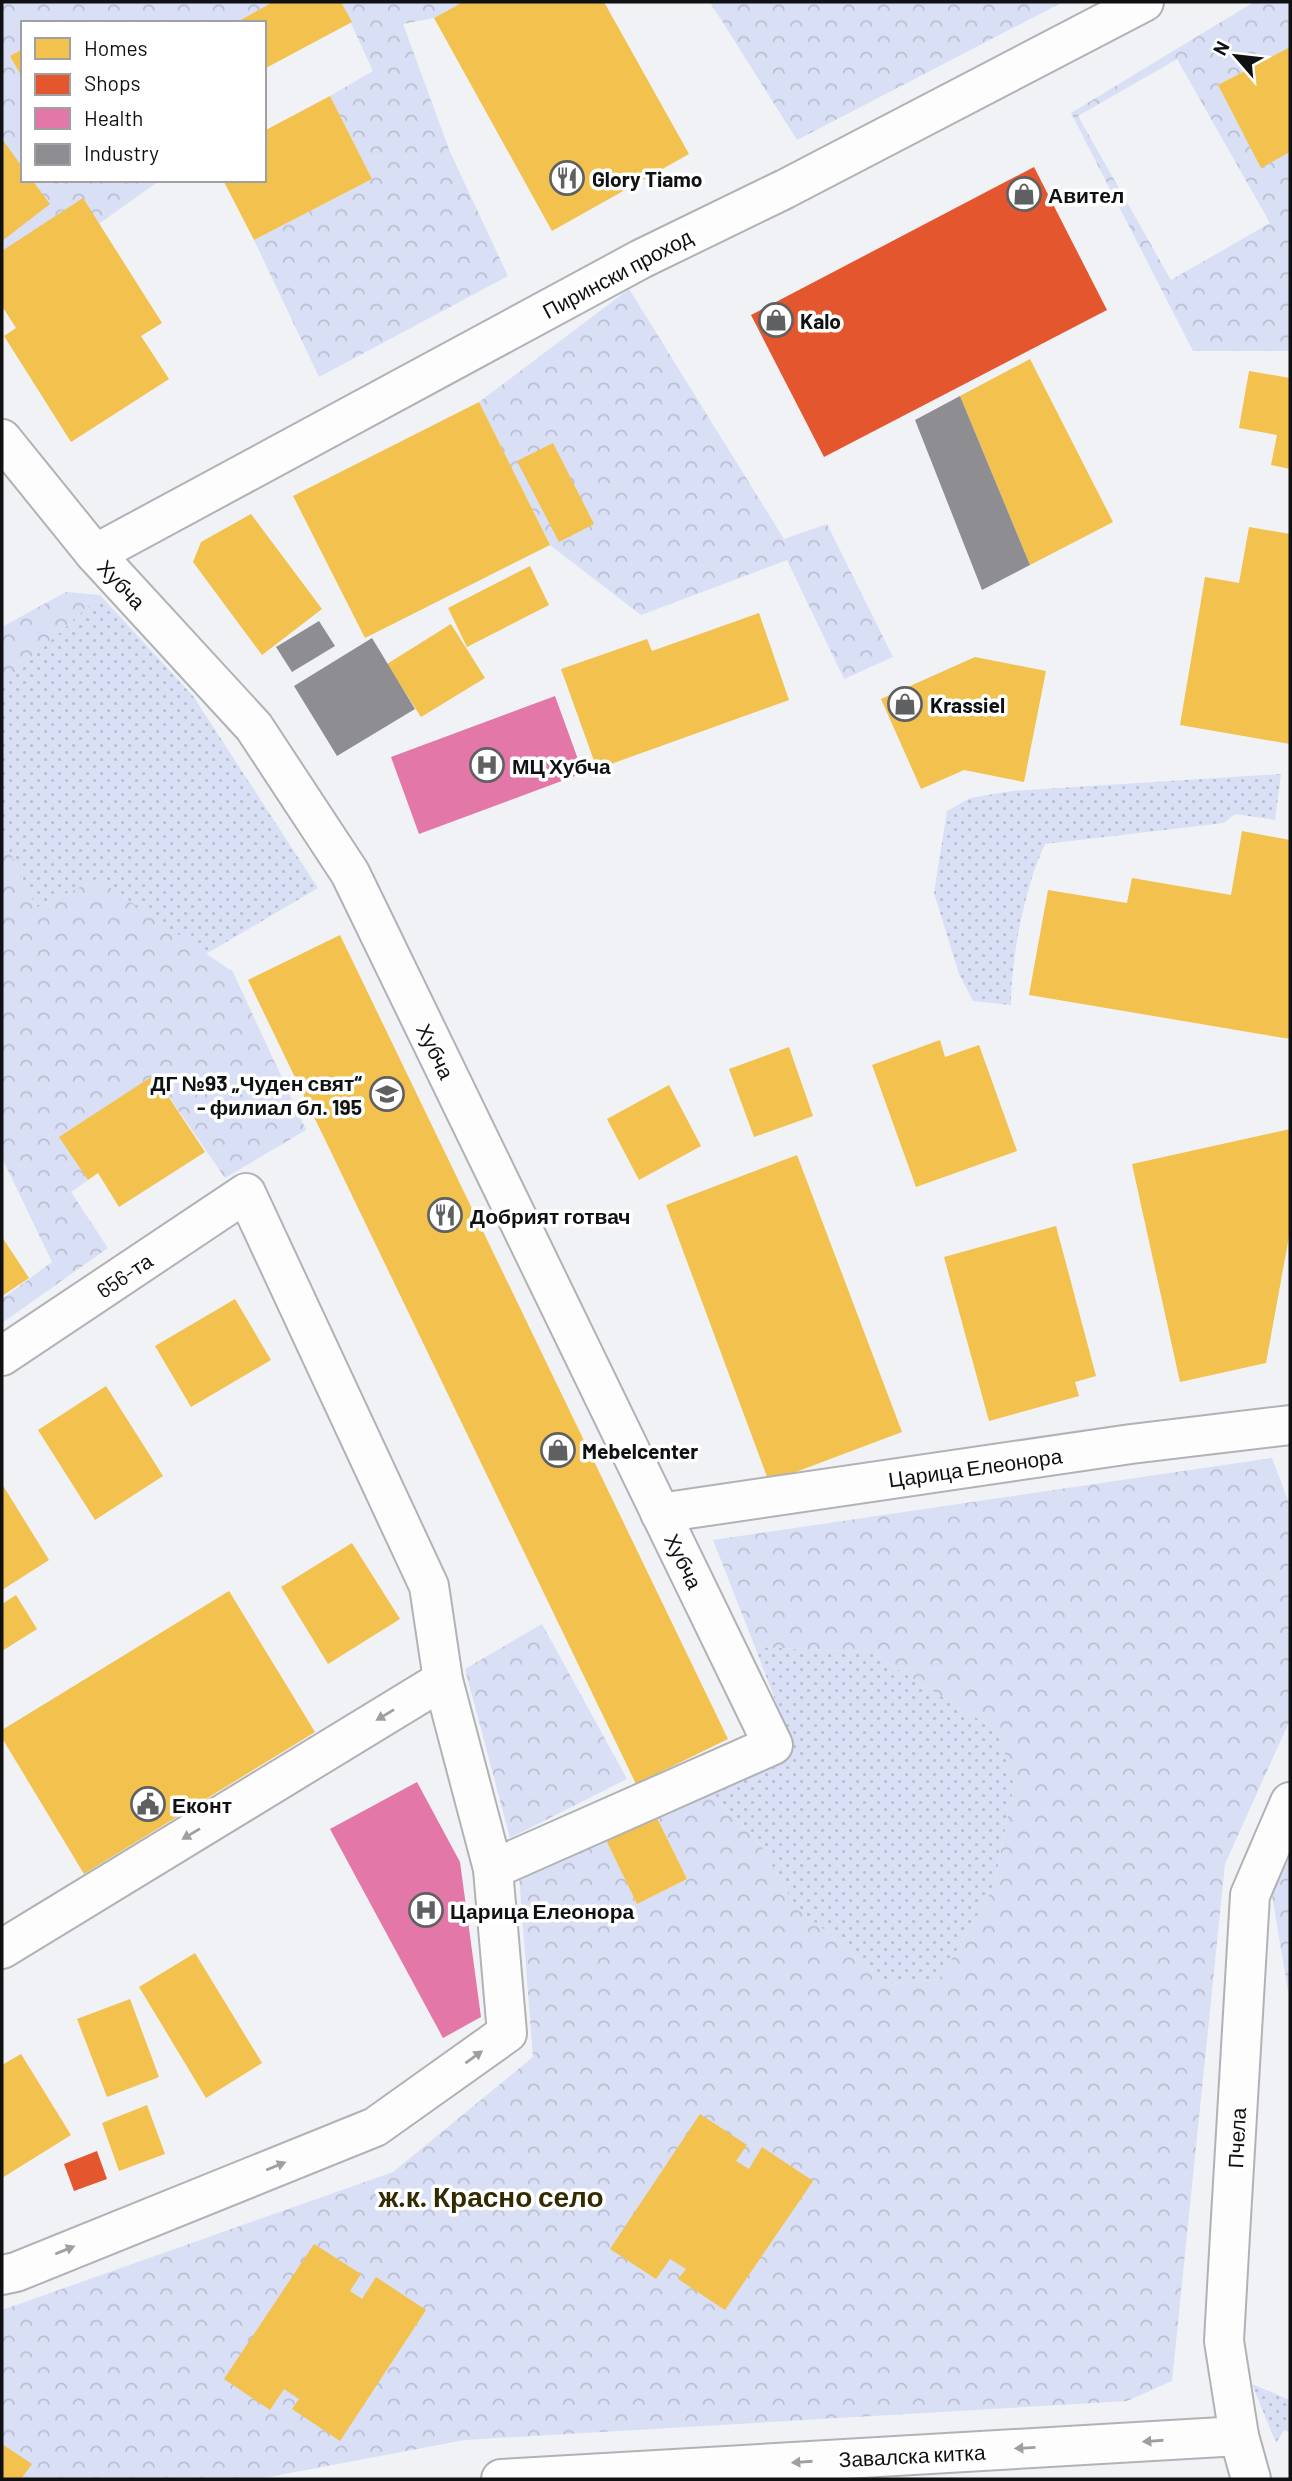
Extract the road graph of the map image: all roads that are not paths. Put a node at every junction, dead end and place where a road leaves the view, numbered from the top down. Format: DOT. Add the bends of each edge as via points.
graph roads {
  1 [pos="1144,2"];
  2 [pos="2,439"];
  3 [pos="95,554"];
  4 [pos="2,1356"];
  5 [pos="1290,1425"];
  6 [pos="660,1513"];
  7 [pos="443,1680"];
  8 [pos="1290,1802"];
  9 [pos="493,1869"];
  10 [pos="2,1949"];
  11 [pos="2,2275"];
  12 [pos="1240,2436"];
  13 [pos="501,2479"];
  14 [pos="1251,2479"];
  1 -- 3 [label="street, Пирински проход" via="785,190 641,259"];
  2 -- 3 [label="street, Хубча"];
  3 -- 6 [label="street, Хубча" via="254,727 350,873"];
  4 -- 7 [label="street, 656-та" via="246,1193 429,1586"];
  5 -- 6 [label="street, Царица Елеонора"];
  6 -- 9 [label="street, Хубча" via="773,1745"];
  7 -- 9 [label="street"];
  7 -- 10 [label="street, one-way"];
  8 -- 12 [label="street, Пчела" via="1250,1895 1224,2341"];
  11 -- 9 [label="street, one-way" via="375,2127 507,2033"];
  12 -- 13 [label="street, Завалска китка, one-way"];
  12 -- 14 [label="street, Пчела"];
}
